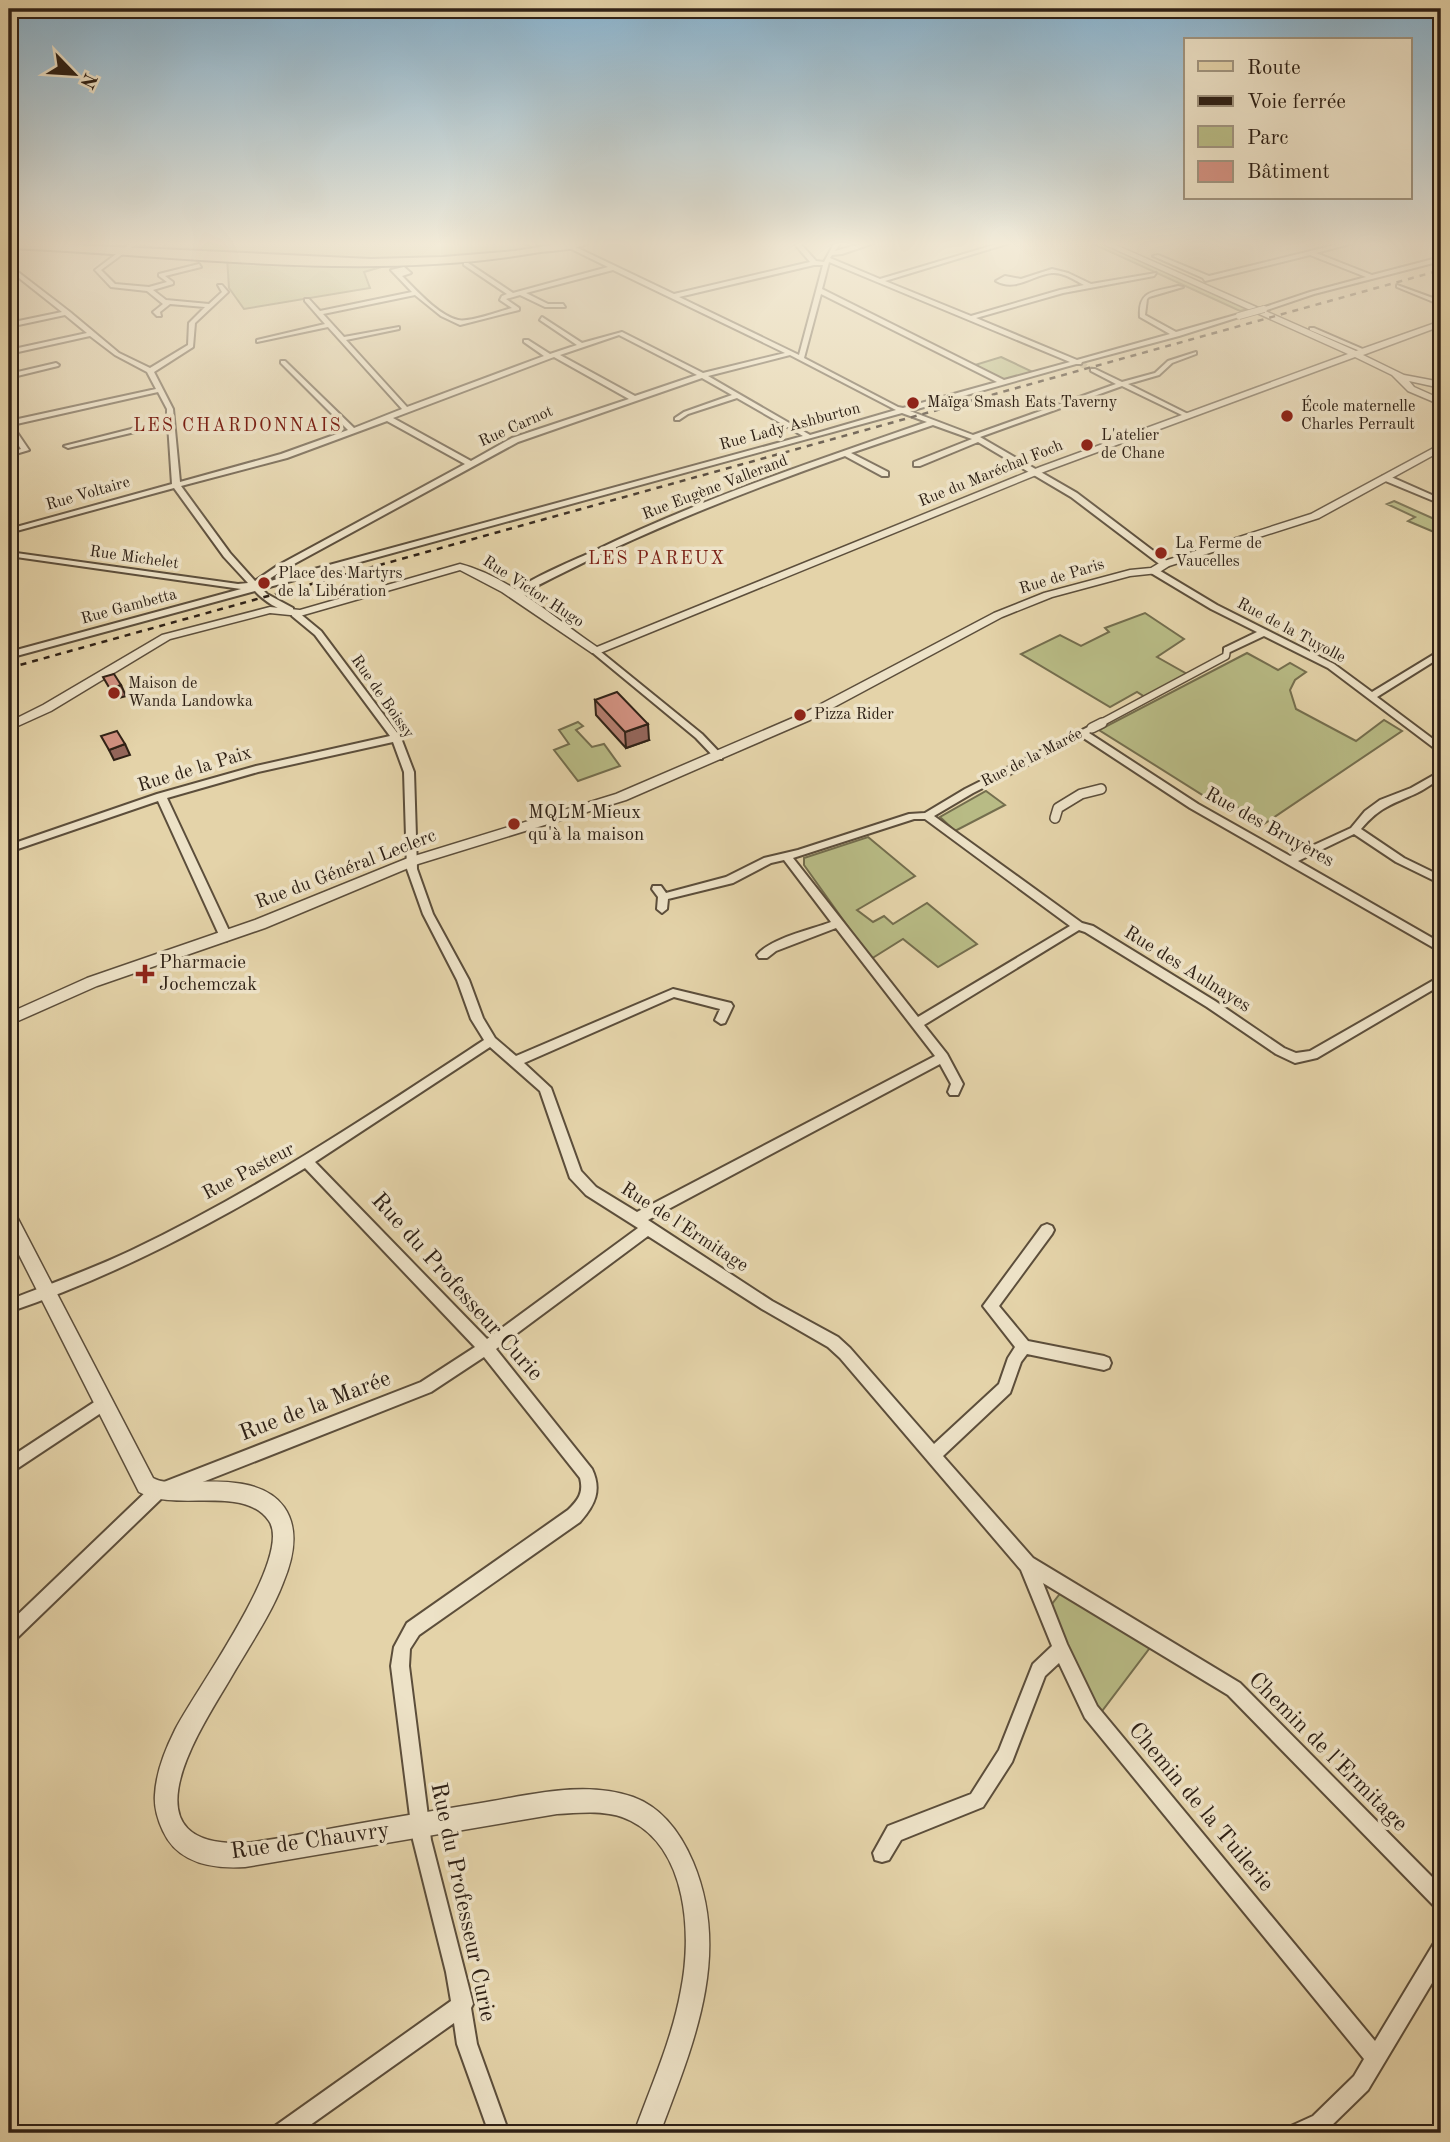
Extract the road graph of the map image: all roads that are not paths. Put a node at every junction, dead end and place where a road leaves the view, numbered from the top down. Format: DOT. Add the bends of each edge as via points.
graph roads {
  1 [pos="53,342"];
  2 [pos="103,342"];
  3 [pos="191,342"];
  4 [pos="345,342"];
  5 [pos="528,342"];
  6 [pos="576,342"];
  7 [pos="590,342"];
  8 [pos="639,342"];
  9 [pos="768,342"];
  10 [pos="805,342"];
  11 [pos="922,342"];
  12 [pos="1029,342"];
  13 [pos="1153,342"];
  14 [pos="1313,342"];
  15 [pos="1333,342"];
  16 [pos="1387,342"];
  17 [pos="581,345"];
  18 [pos="9,352"];
  19 [pos="791,353"];
  20 [pos="1194,353"];
  21 [pos="1353,354"];
  22 [pos="552,355"];
  23 [pos="801,358"];
  24 [pos="283,362"];
  25 [pos="1079,363"];
  26 [pos="57,365"];
  27 [pos="150,370"];
  28 [pos="1093,370"];
  29 [pos="702,375"];
  30 [pos="9,376"];
  31 [pos="1401,377"];
  32 [pos="1004,383"];
  33 [pos="1121,384"];
  34 [pos="1441,385"];
  35 [pos="160,390"];
  36 [pos="736,396"];
  37 [pos="633,398"];
  38 [pos="1441,402"];
  39 [pos="406,410"];
  40 [pos="904,410"];
  41 [pos="1186,415"];
  42 [pos="388,418"];
  43 [pos="677,419"];
  44 [pos="171,421"];
  45 [pos="934,422"];
  46 [pos="9,424"];
  47 [pos="352,432"];
  48 [pos="809,437"];
  49 [pos="976,438"];
  50 [pos="68,446"];
  51 [pos="1441,447"];
  52 [pos="845,453"];
  53 [pos="9,454"];
  54 [pos="470,464"];
  55 [pos="917,464"];
  56 [pos="1037,471"];
  57 [pos="885,474"];
  58 [pos="1386,478"];
  59 [pos="176,485"];
  60 [pos="1441,502"];
  61 [pos="9,531"];
  62 [pos="429,541"];
  63 [pos="9,554"];
  64 [pos="1160,568"];
  65 [pos="273,573"];
  66 [pos="281,581"];
  67 [pos="256,587"];
  68 [pos="513,595"];
  69 [pos="264,597"];
  70 [pos="293,612"];
  71 [pos="253,614"];
  72 [pos="1265,632"];
  73 [pos="596,650"];
  74 [pos="1227,650"];
  75 [pos="9,655"];
  76 [pos="1439,657"];
  77 [pos="1372,696"];
  78 [pos="9,726"];
  79 [pos="1087,730"];
  80 [pos="396,737"];
  81 [pos="1441,750"];
  82 [pos="719,757"];
  83 [pos="701,765"];
  84 [pos="1441,774"];
  85 [pos="1101,789"];
  86 [pos="161,796"];
  87 [pos="927,816"];
  88 [pos="1055,818"];
  89 [pos="1355,830"];
  90 [pos="9,849"];
  91 [pos="786,856"];
  92 [pos="1291,860"];
  93 [pos="413,861"];
  94 [pos="1441,880"];
  95 [pos="661,898"];
  96 [pos="837,924"];
  97 [pos="1078,926"];
  98 [pos="226,937"];
  99 [pos="1441,948"];
  100 [pos="763,955"];
  101 [pos="1441,980"];
  102 [pos="9,1019"];
  103 [pos="721,1020"];
  104 [pos="916,1024"];
  105 [pos="491,1041"];
  106 [pos="943,1057"];
  107 [pos="514,1062"];
  108 [pos="954,1092"];
  109 [pos="307,1162"];
  110 [pos="9,1218"];
  111 [pos="643,1224"];
  112 [pos="1047,1230"];
  113 [pos="48,1293"];
  114 [pos="9,1306"];
  115 [pos="1024,1347"];
  116 [pos="486,1348"];
  117 [pos="1104,1363"];
  118 [pos="102,1404"];
  119 [pos="933,1455"];
  120 [pos="9,1467"];
  121 [pos="157,1492"];
  122 [pos="1027,1564"];
  123 [pos="1060,1584"];
  124 [pos="1042,1603"];
  125 [pos="9,1634"];
  126 [pos="1061,1649"];
  127 [pos="420,1825"];
  128 [pos="882,1853"];
  129 [pos="1441,1899"];
  130 [pos="1441,1950"];
  131 [pos="463,2004"];
  132 [pos="1376,2058"];
  133 [pos="282,2133"];
  134 [pos="499,2133"];
  135 [pos="647,2133"];
  136 [pos="1298,2133"];
  1 -- 18 [label="street"];
  2 -- 27 [label="street"];
  3 -- 27 [label="street"];
  4 -- 39 [label="street"];
  5 -- 22 [label="street"];
  6 -- 17 [label="street"];
  7 -- 17 [label="street, Rue Voltaire"];
  8 -- 29 [label="street, Rue Voltaire"];
  9 -- 19 [label="street"];
  10 -- 23 [label="street"];
  11 -- 32 [label="street"];
  12 -- 25 [label="street"];
  13 -- 25 [label="street, Rue Lady Ashburton"];
  14 -- 21 [label="street"];
  15 -- 21 [label="street"];
  16 -- 21 [label="street, Rue du Maréchal Foch"];
  17 -- 22 [label="street, Rue Voltaire"];
  19 -- 23 [label="street"];
  19 -- 29 [label="street, Rue Carnot"];
  20 -- 33 [label="street" via="1170,362 1157,374"];
  21 -- 31 [label="street"];
  21 -- 41 [label="street, Rue du Maréchal Foch"];
  22 -- 37 [label="street"];
  22 -- 39 [label="street, Rue Voltaire"];
  23 -- 40 [label="street"];
  24 -- 47 [label="street"];
  25 -- 32 [label="street, Rue Lady Ashburton"];
  26 -- 30 [label="street"];
  27 -- 35 [label="street"];
  28 -- 33 [label="street"];
  29 -- 36 [label="street"];
  29 -- 37 [label="street, Rue Carnot"];
  31 -- 34 [label="street"];
  31 -- 38 [label="street" via="1410,388"];
  32 -- 40 [label="street, Rue Lady Ashburton"];
  33 -- 41 [label="street"];
  33 -- 49 [label="street"];
  35 -- 44 [label="street"];
  35 -- 46 [label="street"];
  36 -- 43 [label="street"];
  36 -- 48 [label="street"];
  37 -- 54 [label="street, Rue Carnot" via="535,431"];
  39 -- 42 [label="street, Rue Voltaire"];
  40 -- 45 [label="street"];
  40 -- 48 [label="street, Rue Lady Ashburton"];
  41 -- 56 [label="street, Rue du Maréchal Foch"];
  42 -- 47 [label="street, Rue Voltaire"];
  42 -- 54 [label="street"];
  44 -- 50 [label="street"];
  44 -- 59 [label="street"];
  45 -- 49 [label="street"];
  45 -- 52 [label="street, Rue Eugène Vallerand"];
  46 -- 53 [label="street" via="25,450"];
  47 -- 59 [label="street, Rue Voltaire"];
  48 -- 62 [label="street, Rue Lady Ashburton"];
  49 -- 55 [label="street"];
  49 -- 56 [label="street"];
  51 -- 58 [label="street, Rue de Paris"];
  52 -- 57 [label="street"];
  52 -- 68 [label="street, Rue Eugène Vallerand" via="598,550"];
  54 -- 65 [label="street, Rue Carnot"];
  56 -- 64 [label="street, Rue de la Tuyolle"];
  56 -- 73 [label="street, Rue du Maréchal Foch"];
  58 -- 60 [label="street"];
  58 -- 64 [label="street, Rue de Paris" via="1307,520"];
  59 -- 61 [label="street, Rue Voltaire"];
  59 -- 67 [label="street, Rue de Boissy"];
  62 -- 66 [label="street"];
  63 -- 67 [label="street, Rue Michelet"];
  64 -- 72 [label="street, Rue de la Tuyolle" via="1214,607"];
  64 -- 82 [label="street, Rue de Paris" via="1048,595 998,615 806,717"];
  65 -- 66 [label="street"];
  65 -- 67 [label="street"];
  66 -- 67 [label="street"];
  67 -- 69 [label="street, Rue de Boissy"];
  67 -- 75 [label="street, Rue Gambetta"];
  68 -- 70 [label="street, Rue Victor Hugo" via="460,567"];
  68 -- 73 [label="street, Rue Victor Hugo"];
  69 -- 70 [label="street, Rue de Boissy"];
  69 -- 71 [label="street" via="263,607"];
  70 -- 71 [label="street" via="276,609"];
  70 -- 80 [label="street, Rue de Boissy" via="318,633"];
  71 -- 78 [label="street" via="156,640"];
  72 -- 74 [label="street, Rue de la Marée"];
  72 -- 77 [label="street, Rue de la Tuyolle" via="1331,666"];
  73 -- 82 [label="street, Rue Victor Hugo"];
  74 -- 79 [label="street, Rue de la Marée" via="1226,656"];
  76 -- 77 [label="street"];
  77 -- 81 [label="street, Rue de la Tuyolle"];
  79 -- 87 [label="street, Rue de la Marée"];
  79 -- 92 [label="street, Rue des Bruyères" via="1194,806"];
  80 -- 86 [label="street, Rue de la Paix"];
  80 -- 93 [label="street, Rue de Boissy" via="409,772"];
  82 -- 83 [label="street, Rue de Paris"];
  83 -- 93 [label="street, Rue du Général Leclerc" via="614,800"];
  84 -- 89 [label="street" via="1384,802"];
  85 -- 88 [label="street" via="1081,794 1058,808"];
  86 -- 90 [label="street, Rue de la Paix"];
  86 -- 98 [label="street"];
  87 -- 91 [label="street, Rue de la Marée" via="913,816"];
  87 -- 97 [label="street, Rue des Aulnayes"];
  89 -- 92 [label="street"];
  89 -- 94 [label="street"];
  91 -- 95 [label="street, Rue de la Marée" via="729,880"];
  91 -- 96 [label="street"];
  92 -- 99 [label="street, Rue des Bruyères"];
  93 -- 98 [label="street, Rue du Général Leclerc"];
  93 -- 105 [label="street, Rue de l'Ermitage" via="429,914"];
  96 -- 100 [label="street"];
  96 -- 104 [label="street"];
  97 -- 101 [label="street, Rue des Aulnayes" via="1150,965 1295,1058 1312,1055"];
  97 -- 104 [label="street"];
  98 -- 102 [label="street, Rue du Général Leclerc" via="92,982"];
  103 -- 107 [label="street" via="727,1006 673,993"];
  104 -- 106 [label="street"];
  105 -- 107 [label="street, Rue de l'Ermitage"];
  105 -- 109 [label="street, Rue Pasteur"];
  106 -- 108 [label="street" via="957,1084"];
  106 -- 111 [label="street, Rue de la Marée"];
  107 -- 111 [label="street, Rue de l'Ermitage" via="545,1088 575,1174 591,1191"];
  109 -- 113 [label="street, Rue Pasteur" via="140,1252"];
  109 -- 116 [label="street, Rue du Professeur Curie"];
  110 -- 113 [label="street"];
  111 -- 116 [label="street, Rue de la Marée"];
  111 -- 119 [label="street, Rue de l'Ermitage" via="833,1342"];
  112 -- 115 [label="street" via="990,1306"];
  113 -- 114 [label="street, Rue Pasteur"];
  113 -- 118 [label="street"];
  115 -- 117 [label="street"];
  115 -- 119 [label="street" via="1015,1358 1005,1388"];
  116 -- 121 [label="street, Rue de la Marée" via="426,1387 392,1402"];
  116 -- 127 [label="street, Rue du Professeur Curie" via="587,1474 591,1493 574,1516 413,1629 407,1638 400,1665"];
  118 -- 120 [label="street"];
  118 -- 121 [label="street" via="146,1485"];
  119 -- 122 [label="street, Rue de l'Ermitage"];
  121 -- 125 [label="street, Rue de la Marée"];
  121 -- 127 [label="street, Rue de Chauvry" via="220,1490 257,1497 275,1511 284,1544 263,1600 178,1746 166,1790 167,1814 177,1833 204,1853 241,1855"];
  122 -- 123 [label="street, Chemin de l'Ermitage"];
  122 -- 124 [label="street, Chemin de la Tuilerie"];
  123 -- 124 [label="street"];
  123 -- 129 [label="street, Chemin de l'Ermitage" via="1234,1689"];
  124 -- 126 [label="street, Chemin de la Tuilerie"];
  126 -- 128 [label="street" via="1039,1670 1006,1756 977,1801 895,1833"];
  126 -- 132 [label="street, Chemin de la Tuilerie" via="1091,1712"];
  127 -- 131 [label="street, Rue du Professeur Curie"];
  127 -- 135 [label="street, Rue de Chauvry" via="547,1804 607,1803 634,1809 670,1840 693,1891 700,1934 691,2003"];
  130 -- 132 [label="street"];
  131 -- 133 [label="street"];
  131 -- 134 [label="street, Rue du Professeur Curie" via="467,2044"];
  132 -- 136 [label="street" via="1343,2103 1320,2123"];
}
